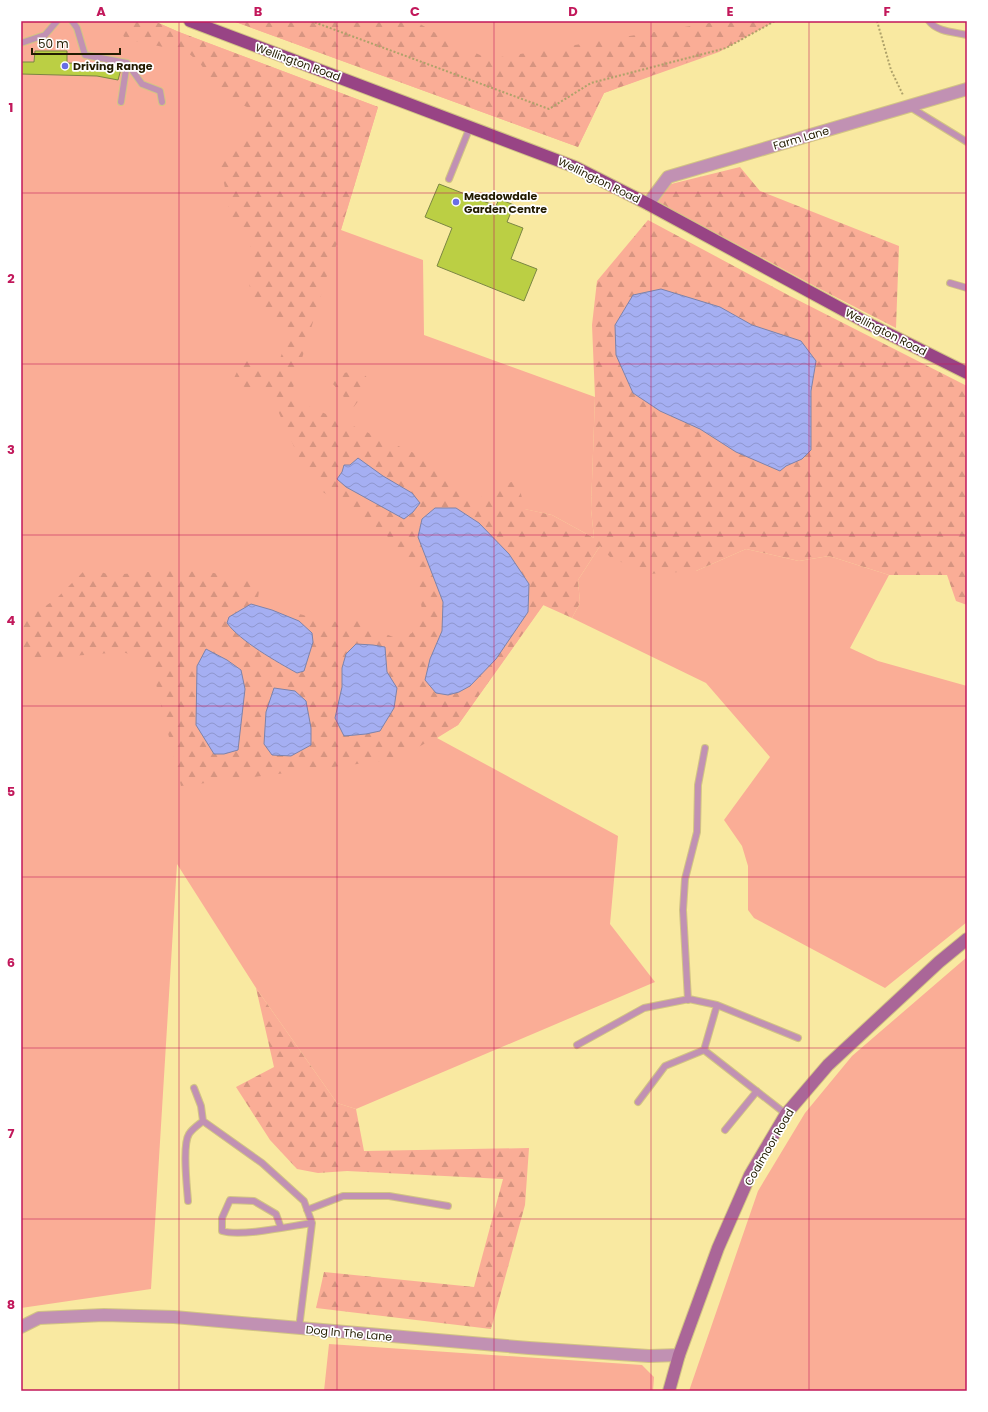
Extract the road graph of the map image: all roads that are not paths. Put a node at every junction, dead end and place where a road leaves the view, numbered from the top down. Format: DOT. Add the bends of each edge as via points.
graph roads {
  1 [pos="57,21"];
  2 [pos="72,21"];
  3 [pos="190,21"];
  4 [pos="929,21"];
  5 [pos="967,35"];
  6 [pos="21,43"];
  7 [pos="127,63"];
  8 [pos="967,89"];
  9 [pos="122,102"];
  10 [pos="162,102"];
  11 [pos="909,106"];
  12 [pos="470,127"];
  13 [pos="967,142"];
  14 [pos="449,179"];
  15 [pos="648,204"];
  16 [pos="950,283"];
  17 [pos="967,288"];
  18 [pos="967,373"];
  19 [pos="705,748"];
  20 [pos="967,939"];
  21 [pos="688,1000"];
  22 [pos="717,1005"];
  23 [pos="798,1038"];
  24 [pos="577,1045"];
  25 [pos="704,1050"];
  26 [pos="194,1088"];
  27 [pos="756,1091"];
  28 [pos="638,1102"];
  29 [pos="786,1114"];
  30 [pos="203,1121"];
  31 [pos="724,1130"];
  32 [pos="188,1201"];
  33 [pos="448,1206"];
  34 [pos="307,1210"];
  35 [pos="312,1223"];
  36 [pos="281,1228"];
  37 [pos="21,1327"];
  38 [pos="299,1328"];
  39 [pos="679,1355"];
  40 [pos="670,1391"];
  1 -- 6 [label="lane" via="44,35"];
  2 -- 7 [label="lane" via="85,55"];
  3 -- 12 [label="main road, Wellington Road"];
  4 -- 5 [label="lane" via="932,26 939,29"];
  7 -- 9 [label="lane"];
  7 -- 10 [label="lane" via="142,84 160,92"];
  8 -- 11 [label="street, Farm Lane"];
  11 -- 13 [label="lane"];
  11 -- 15 [label="street, Farm Lane" via="668,177"];
  12 -- 14 [label="lane"];
  12 -- 15 [label="main road, Wellington Road" via="575,167"];
  15 -- 18 [label="main road, Wellington Road" via="871,325"];
  16 -- 17 [label="lane"];
  19 -- 21 [label="lane" via="698,785 697,832 685,879 683,910"];
  20 -- 29 [label="street, Coalmoor Road" via="828,1064"];
  21 -- 22 [label="lane"];
  21 -- 24 [label="lane" via="644,1008"];
  22 -- 23 [label="lane"];
  22 -- 25 [label="lane"];
  25 -- 27 [label="lane"];
  25 -- 28 [label="lane" via="665,1066"];
  26 -- 30 [label="lane" via="201,1106"];
  27 -- 29 [label="lane"];
  27 -- 31 [label="lane"];
  29 -- 39 [label="street, Coalmoor Road" via="750,1175 718,1248"];
  30 -- 32 [label="lane" via="189,1134 187,1140"];
  30 -- 34 [label="lane" via="262,1163 304,1201"];
  33 -- 34 [label="lane" via="389,1196 344,1196"];
  34 -- 35 [label="lane"];
  35 -- 36 [label="lane"];
  35 -- 38 [label="lane"];
  36 -- 36 [label="lane" via="229,1233 222,1231 222,1218 230,1200 254,1201 276,1214"];
  37 -- 38 [label="street, Dog In The Lane" via="40,1318 104,1315 174,1317"];
  38 -- 39 [label="street, Dog In The Lane" via="529,1348 649,1356"];
  39 -- 40 [label="street, Coalmoor Road"];
}
